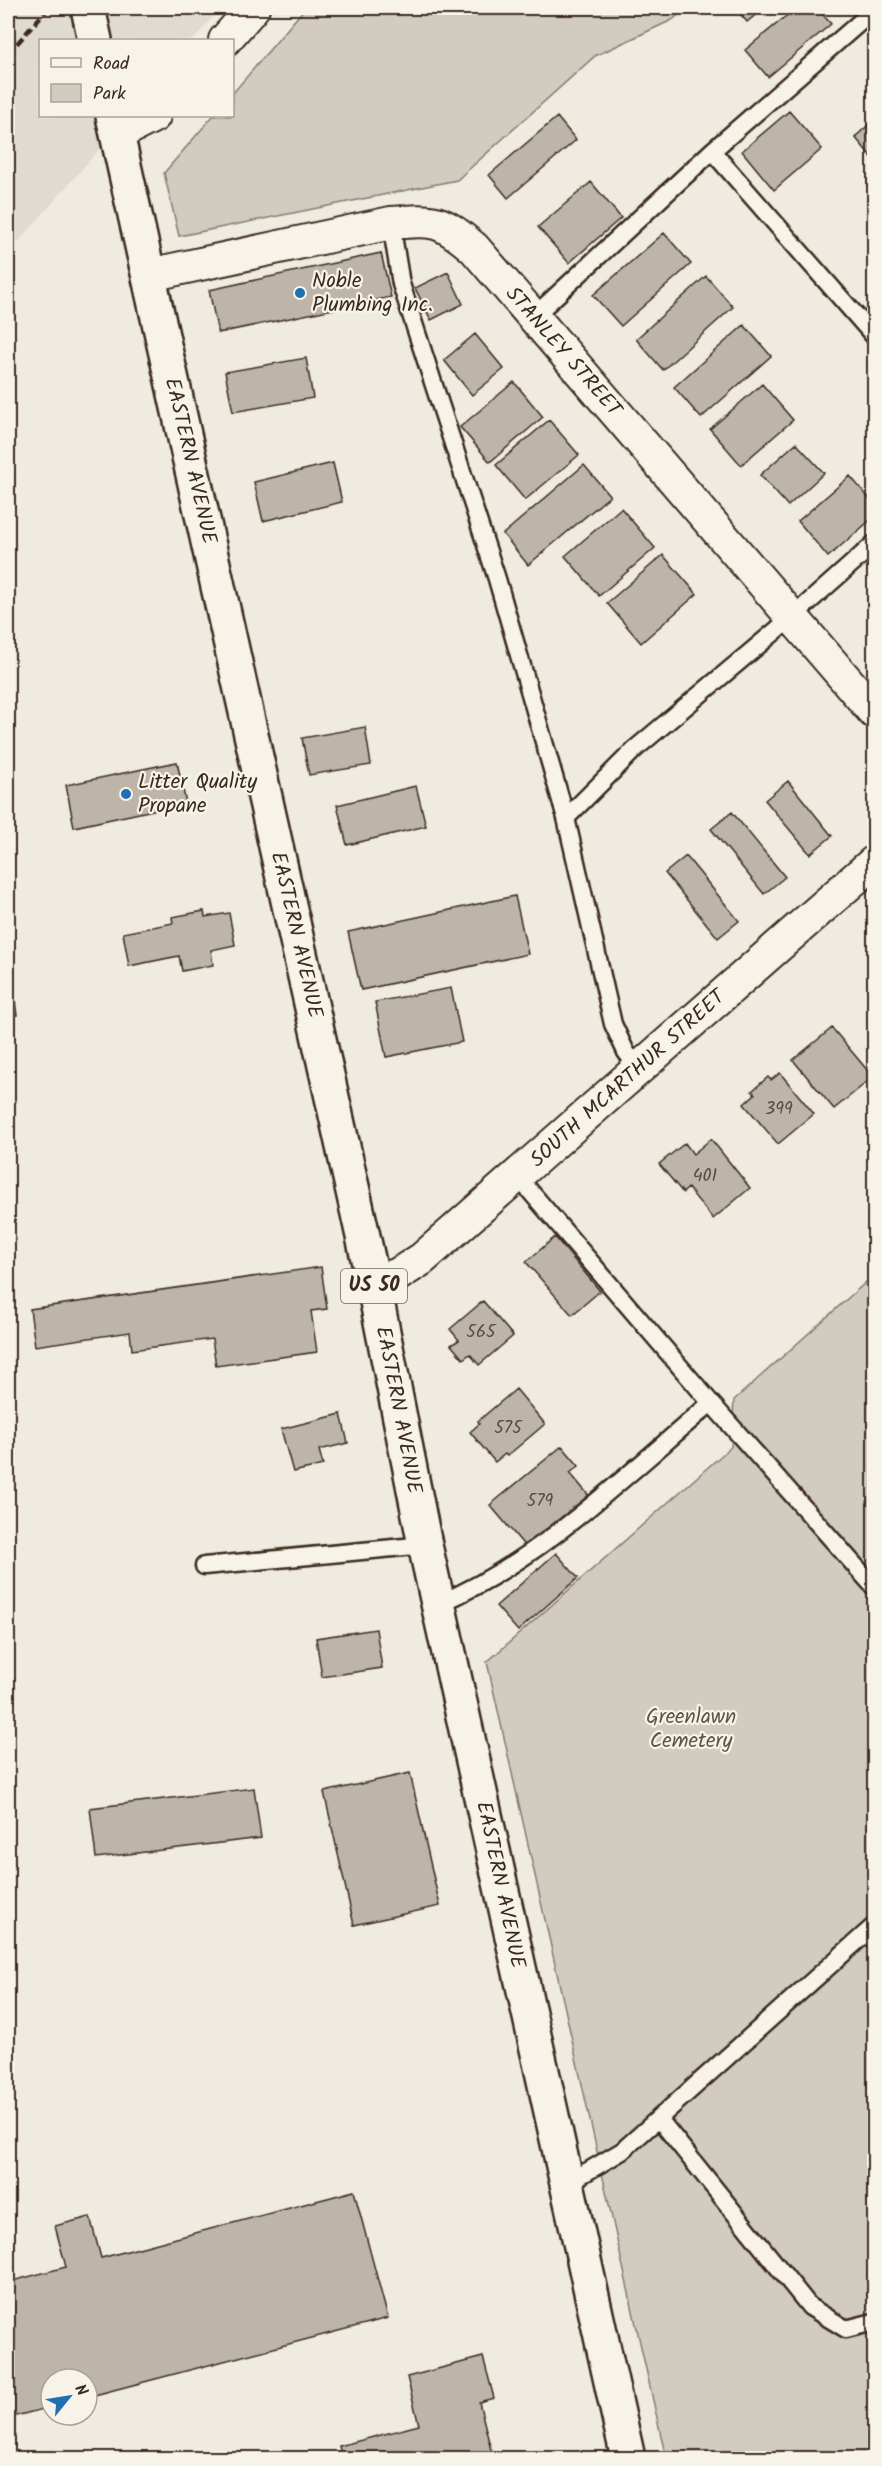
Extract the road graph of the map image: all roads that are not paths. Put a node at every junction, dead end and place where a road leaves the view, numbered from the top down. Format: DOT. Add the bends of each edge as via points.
graph roads {
  1 [pos="88,8"];
  2 [pos="253,8"];
  3 [pos="874,10"];
  4 [pos="95,39"];
  5 [pos="226,39"];
  6 [pos="150,117"];
  7 [pos="115,125"];
  8 [pos="712,151"];
  9 [pos="392,223"];
  10 [pos="149,275"];
  11 [pos="532,318"];
  12 [pos="874,336"];
  13 [pos="874,544"];
  14 [pos="791,618"];
  15 [pos="874,712"];
  16 [pos="566,818"];
  17 [pos="874,862"];
  18 [pos="639,1069"];
  19 [pos="518,1178"];
  20 [pos="373,1281"];
  21 [pos="711,1402"];
  22 [pos="425,1545"];
  23 [pos="204,1566"];
  24 [pos="874,1587"];
  25 [pos="438,1604"];
  26 [pos="874,1926"];
  27 [pos="658,2120"];
  28 [pos="566,2184"];
  29 [pos="874,2322"];
  30 [pos="628,2458"];
  1 -- 4 [label="main road"];
  2 -- 5 [label="street"];
  3 -- 8 [label="lane"];
  6 -- 7 [label="street"];
  7 -- 10 [label="main road, EASTERN AVENUE / US 50"];
  8 -- 11 [label="lane"];
  8 -- 12 [label="lane"];
  9 -- 10 [label="street, STANLEY STREET"];
  9 -- 11 [label="street, STANLEY STREET" via="438,222 456,233 474,248"];
  9 -- 16 [label="lane" via="401,284 497,579"];
  10 -- 20 [label="main road, EASTERN AVENUE / US 50"];
  11 -- 14 [label="street, STANLEY STREET"];
  13 -- 14 [label="lane"];
  14 -- 15 [label="street, STANLEY STREET"];
  14 -- 16 [label="lane" via="635,749"];
  16 -- 18 [label="lane" via="613,1024"];
  17 -- 18 [label="street, SOUTH MCARTHUR STREET"];
  18 -- 19 [label="street, SOUTH MCARTHUR STREET"];
  19 -- 20 [label="street, SOUTH MCARTHUR STREET" via="422,1259 397,1275"];
  19 -- 21 [label="lane"];
  20 -- 22 [label="main road, EASTERN AVENUE / US 50"];
  21 -- 24 [label="lane"];
  21 -- 25 [label="lane" via="530,1553 471,1590"];
  22 -- 23 [label="lane"];
  22 -- 25 [label="main road, EASTERN AVENUE / US 50"];
  25 -- 28 [label="main road, EASTERN AVENUE / US 50"];
  26 -- 27 [label="lane"];
  27 -- 28 [label="lane" via="621,2151"];
  27 -- 29 [label="lane" via="810,2307 846,2329"];
  28 -- 30 [label="main road, EASTERN AVENUE / US 50"];
}
